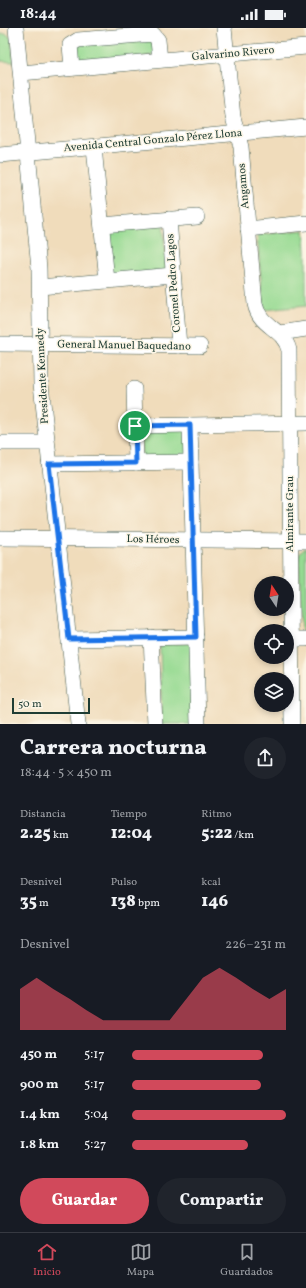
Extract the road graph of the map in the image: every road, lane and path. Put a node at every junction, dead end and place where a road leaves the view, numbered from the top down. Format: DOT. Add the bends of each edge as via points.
graph roads {
  1 [pos="16,28"];
  2 [pos="224,28"];
  3 [pos="306,47"];
  4 [pos="227,54"];
  5 [pos="160,60"];
  6 [pos="72,68"];
  7 [pos="21,73"];
  8 [pos="306,127"];
  9 [pos="237,133"];
  10 [pos="94,147"];
  11 [pos="29,152"];
  12 [pos="0,155"];
  13 [pos="197,217"];
  14 [pos="169,219"];
  15 [pos="306,223"];
  16 [pos="102,225"];
  17 [pos="248,229"];
  18 [pos="173,275"];
  19 [pos="107,281"];
  20 [pos="40,287"];
  21 [pos="306,329"];
  22 [pos="280,333"];
  23 [pos="0,344"];
  24 [pos="40,345"];
  25 [pos="178,346"];
  26 [pos="200,346"];
  27 [pos="134,389"];
  28 [pos="289,423"];
  29 [pos="306,423"];
  30 [pos="190,425"];
  31 [pos="135,426"];
  32 [pos="0,443"];
  33 [pos="47,443"];
  34 [pos="191,462"];
  35 [pos="136,463"];
  36 [pos="54,464"];
  37 [pos="0,538"];
  38 [pos="58,539"];
  39 [pos="193,540"];
  40 [pos="290,541"];
  41 [pos="306,541"];
  42 [pos="291,624"];
  43 [pos="196,637"];
  44 [pos="151,638"];
  45 [pos="69,639"];
  46 [pos="306,639"];
  47 [pos="294,640"];
  48 [pos="291,664"];
  49 [pos="78,724"];
  50 [pos="155,724"];
  51 [pos="198,724"];
  52 [pos="292,724"];
  1 -- 7 [label="street, Presidente Kennedy"];
  2 -- 4 [label="street, Angamos"];
  3 -- 4 [label="street, Galvarino Rivero"];
  4 -- 5 [label="street, Galvarino Rivero"];
  4 -- 9 [label="street, Angamos"];
  5 -- 6 [label="street, Galvarino Rivero"];
  5 -- 6 [label="street" via="158,40 153,34 78,40 70,45"];
  6 -- 7 [label="street, Galvarino Rivero"];
  7 -- 11 [label="street, Presidente Kennedy"];
  8 -- 9 [label="street, Avenida Central Gonzalo Pérez Llona"];
  9 -- 10 [label="street, Avenida Central Gonzalo Pérez Llona"];
  9 -- 17 [label="street, Angamos" via="241,147"];
  10 -- 11 [label="street, Avenida Central Gonzalo Pérez Llona"];
  10 -- 16 [label="street"];
  11 -- 12 [label="street, Avenida Central Gonzalo Pérez Llona"];
  11 -- 20 [label="street, Presidente Kennedy"];
  13 -- 14 [label="street"];
  14 -- 16 [label="street"];
  14 -- 18 [label="street, Coronel Pedro Lagos"];
  15 -- 17 [label="street"];
  16 -- 19 [label="street"];
  17 -- 22 [label="street, Angamos" via="256,310 265,323"];
  18 -- 19 [label="street"];
  18 -- 25 [label="street, Coronel Pedro Lagos"];
  19 -- 20 [label="street"];
  20 -- 24 [label="street, Presidente Kennedy"];
  21 -- 22 [label="street"];
  22 -- 28 [label="street, Almirante Grau" via="289,350"];
  23 -- 24 [label="street, General Manuel Baquedano"];
  24 -- 25 [label="street, General Manuel Baquedano"];
  24 -- 33 [label="street, Presidente Kennedy"];
  25 -- 26 [label="street, General Manuel Baquedano"];
  27 -- 31 [label="street"];
  28 -- 29 [label="street"];
  28 -- 30 [label="street"];
  28 -- 40 [label="street, Almirante Grau"];
  30 -- 31 [label="street"];
  30 -- 34 [label="street"];
  31 -- 35 [label="street"];
  32 -- 33 [label="street"];
  33 -- 36 [label="street, Presidente Kennedy"];
  34 -- 35 [label="street"];
  34 -- 39 [label="street"];
  35 -- 36 [label="street"];
  36 -- 38 [label="street, Presidente Kennedy"];
  37 -- 38 [label="street, Los Héroes"];
  38 -- 39 [label="street, Los Héroes"];
  38 -- 45 [label="street, Presidente Kennedy"];
  39 -- 40 [label="street, Los Héroes"];
  39 -- 43 [label="street"];
  40 -- 41 [label="street, Los Héroes"];
  40 -- 42 [label="street, Almirante Grau"];
  43 -- 44 [label="street"];
  43 -- 51 [label="street"];
  44 -- 45 [label="street"];
  44 -- 50 [label="street"];
  45 -- 49 [label="street, Presidente Kennedy"];
  46 -- 47 [label="street"];
  48 -- 52 [label="street, Almirante Grau"];
}
